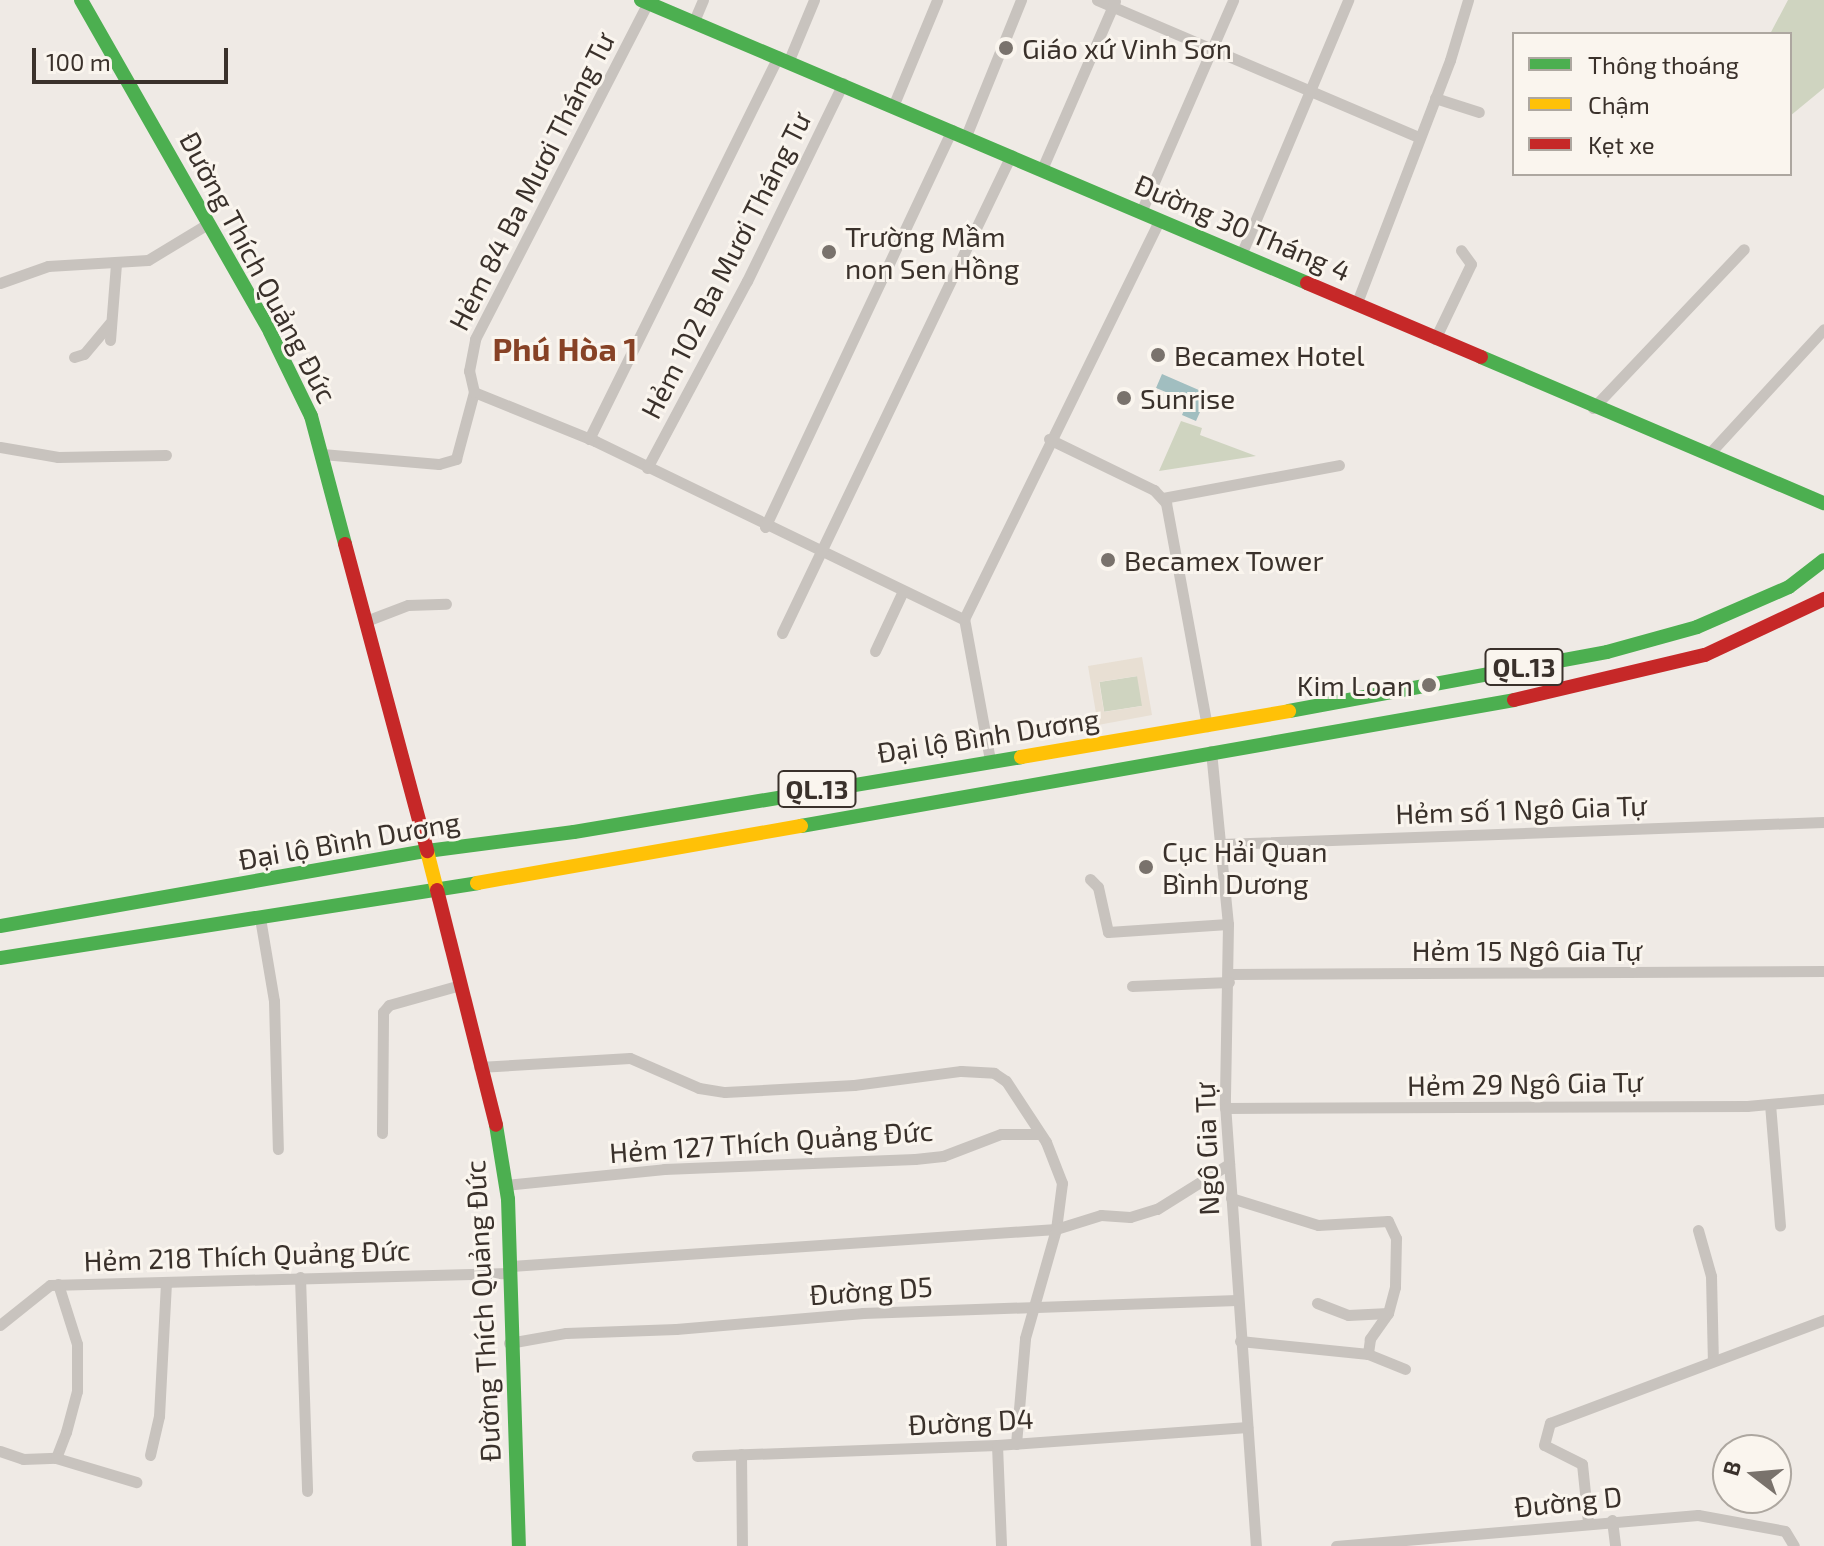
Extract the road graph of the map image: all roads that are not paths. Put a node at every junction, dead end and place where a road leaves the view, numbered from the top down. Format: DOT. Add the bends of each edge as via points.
graph roads {
  1 [pos="81,0"];
  2 [pos="703,0"];
  3 [pos="814,0"];
  4 [pos="937,0"];
  5 [pos="1021,0"];
  6 [pos="1097,0"];
  7 [pos="1233,0"];
  8 [pos="1348,0"];
  9 [pos="1468,0"];
  10 [pos="645,1"];
  11 [pos="1114,3"];
  12 [pos="694,21"];
  13 [pos="1211,50"];
  14 [pos="783,58"];
  15 [pos="843,83"];
  16 [pos="1310,91"];
  17 [pos="1435,98"];
  18 [pos="894,104"];
  19 [pos="1479,112"];
  20 [pos="959,133"];
  21 [pos="1418,137"];
  22 [pos="1011,155"];
  23 [pos="1042,169"];
  24 [pos="1141,212"];
  25 [pos="1160,219"];
  26 [pos="209,223"];
  27 [pos="1744,249"];
  28 [pos="1461,250"];
  29 [pos="1241,255"];
  30 [pos="116,264"];
  31 [pos="0,283"];
  32 [pos="1356,305"];
  33 [pos="110,323"];
  34 [pos="1824,329"];
  35 [pos="1435,339"];
  36 [pos="110,340"];
  37 [pos="74,357"];
  38 [pos="474,392"];
  39 [pos="1593,408"];
  40 [pos="589,439"];
  41 [pos="1049,439"];
  42 [pos="0,447"];
  43 [pos="322,454"];
  44 [pos="166,455"];
  45 [pos="1708,455"];
  46 [pos="1339,465"];
  47 [pos="647,468"];
  48 [pos="1163,498"];
  49 [pos="1824,503"];
  50 [pos="765,527"];
  51 [pos="818,551"];
  52 [pos="1824,560"];
  53 [pos="903,591"];
  54 [pos="1824,599"];
  55 [pos="446,604"];
  56 [pos="964,619"];
  57 [pos="366,621"];
  58 [pos="782,633"];
  59 [pos="875,651"];
  60 [pos="1207,726"];
  61 [pos="1210,750"];
  62 [pos="990,760"];
  63 [pos="1824,822"];
  64 [pos="1221,844"];
  65 [pos="427,851"];
  66 [pos="1090,879"];
  67 [pos="437,890"];
  68 [pos="260,918"];
  69 [pos="1228,924"];
  70 [pos="0,926"];
  71 [pos="0,958"];
  72 [pos="1824,971"];
  73 [pos="1230,978"];
  74 [pos="460,985"];
  75 [pos="1132,986"];
  76 [pos="479,1067"];
  77 [pos="1824,1099"];
  78 [pos="1770,1104"];
  79 [pos="1225,1108"];
  80 [pos="382,1133"];
  81 [pos="1037,1134"];
  82 [pos="278,1149"];
  83 [pos="1229,1164"];
  84 [pos="505,1185"];
  85 [pos="1231,1198"];
  86 [pos="1780,1226"];
  87 [pos="1056,1229"];
  88 [pos="1698,1230"];
  89 [pos="510,1270"];
  90 [pos="300,1277"];
  91 [pos="166,1282"];
  92 [pos="58,1284"];
  93 [pos="1237,1300"];
  94 [pos="1317,1303"];
  95 [pos="1031,1306"];
  96 [pos="1388,1313"];
  97 [pos="1824,1320"];
  98 [pos="0,1325"];
  99 [pos="1240,1341"];
  100 [pos="509,1343"];
  101 [pos="1368,1354"];
  102 [pos="1713,1361"];
  103 [pos="1405,1369"];
  104 [pos="1247,1427"];
  105 [pos="1016,1444"];
  106 [pos="997,1445"];
  107 [pos="0,1451"];
  108 [pos="741,1454"];
  109 [pos="150,1455"];
  110 [pos="697,1456"];
  111 [pos="56,1458"];
  112 [pos="136,1482"];
  113 [pos="307,1491"];
  114 [pos="1612,1520"];
  115 [pos="1588,1522"];
  116 [pos="519,1546"];
  117 [pos="742,1546"];
  118 [pos="1001,1546"];
  119 [pos="1256,1546"];
  120 [pos="1336,1546"];
  121 [pos="1615,1546"];
  122 [pos="1794,1546"];
  1 -- 26 [label="main road, Đường Thích Quảng Đức"];
  2 -- 12 [label="street"];
  3 -- 14 [label="street"];
  4 -- 18 [label="street"];
  5 -- 20 [label="street"];
  6 -- 11 [label="street"];
  7 -- 13 [label="street"];
  8 -- 16 [label="street"];
  9 -- 17 [label="street"];
  10 -- 12 [label="main road, Đường 30 Tháng 4"];
  10 -- 38 [label="street, Hẻm 84 Ba Mươi Tháng Tư" via="475,339 469,371"];
  11 -- 13 [label="street"];
  11 -- 23 [label="street"];
  12 -- 14 [label="main road, Đường 30 Tháng 4"];
  13 -- 16 [label="street"];
  13 -- 24 [label="street"];
  14 -- 15 [label="main road, Đường 30 Tháng 4"];
  14 -- 40 [label="street"];
  15 -- 18 [label="main road, Đường 30 Tháng 4"];
  15 -- 47 [label="street, Hẻm 102 Ba Mươi Tháng Tư" via="747,281"];
  16 -- 21 [label="street"];
  16 -- 29 [label="street"];
  17 -- 19 [label="street"];
  17 -- 21 [label="street"];
  18 -- 20 [label="main road, Đường 30 Tháng 4"];
  20 -- 22 [label="main road, Đường 30 Tháng 4"];
  20 -- 50 [label="street"];
  21 -- 32 [label="street"];
  22 -- 23 [label="main road, Đường 30 Tháng 4"];
  22 -- 51 [label="street"];
  23 -- 24 [label="main road, Đường 30 Tháng 4"];
  24 -- 25 [label="main road, Đường 30 Tháng 4"];
  25 -- 29 [label="main road, Đường 30 Tháng 4"];
  25 -- 41 [label="street"];
  26 -- 30 [label="street" via="148,260"];
  26 -- 43 [label="main road, Đường Thích Quảng Đức" via="270,332 311,416"];
  27 -- 39 [label="street"];
  28 -- 35 [label="street" via="1471,264"];
  29 -- 32 [label="main road, Đường 30 Tháng 4"];
  30 -- 31 [label="street" via="48,266"];
  30 -- 33 [label="street"];
  32 -- 35 [label="main road, Đường 30 Tháng 4"];
  33 -- 36 [label="street"];
  33 -- 37 [label="street" via="84,354"];
  34 -- 45 [label="street"];
  35 -- 39 [label="main road, Đường 30 Tháng 4"];
  38 -- 40 [label="street"];
  38 -- 43 [label="street, Hẻm 84 Ba Mươi Tháng Tư" via="456,459 439,464"];
  39 -- 45 [label="main road, Đường 30 Tháng 4"];
  40 -- 47 [label="street"];
  41 -- 48 [label="street"];
  41 -- 56 [label="street"];
  42 -- 44 [label="street" via="58,457"];
  43 -- 57 [label="main road, Đường Thích Quảng Đức"];
  45 -- 49 [label="main road, Đường 30 Tháng 4"];
  46 -- 48 [label="street"];
  47 -- 50 [label="street"];
  48 -- 60 [label="street"];
  50 -- 51 [label="street"];
  51 -- 53 [label="street"];
  51 -- 58 [label="street"];
  52 -- 60 [label="main road, Đại lộ Bình Dương / QL.13" via="1789,587 1697,627 1607,652"];
  53 -- 56 [label="street"];
  53 -- 59 [label="street"];
  54 -- 61 [label="main road, Đại lộ Bình Dương / QL.13" via="1705,655 1663,666 1521,699"];
  55 -- 57 [label="street" via="408,605"];
  56 -- 62 [label="street"];
  57 -- 65 [label="main road, Đường Thích Quảng Đức"];
  60 -- 61 [label="main road"];
  60 -- 62 [label="main road, Đại lộ Bình Dương / QL.13"];
  61 -- 64 [label="street, Ngô Gia Tự"];
  61 -- 67 [label="main road, Đại lộ Bình Dương / QL.13"];
  62 -- 65 [label="main road, Đại lộ Bình Dương / QL.13" via="574,832"];
  63 -- 64 [label="street, Hẻm số 1 Ngô Gia Tự"];
  64 -- 69 [label="street, Ngô Gia Tự"];
  65 -- 67 [label="main road, Đường Thích Quảng Đức"];
  65 -- 70 [label="main road, Đại lộ Bình Dương / QL.13"];
  66 -- 69 [label="street" via="1098,887 1108,932"];
  67 -- 68 [label="main road, Đại lộ Bình Dương / QL.13"];
  67 -- 74 [label="main road, Đường Thích Quảng Đức"];
  68 -- 71 [label="main road, Đại lộ Bình Dương / QL.13"];
  68 -- 82 [label="street" via="274,1001"];
  69 -- 73 [label="street, Ngô Gia Tự"];
  72 -- 73 [label="street, Hẻm 15 Ngô Gia Tự"];
  73 -- 75 [label="street, Hẻm 15 Ngô Gia Tự"];
  73 -- 79 [label="street, Ngô Gia Tự"];
  74 -- 76 [label="main road, Đường Thích Quảng Đức"];
  74 -- 80 [label="street" via="389,1005 383,1012"];
  76 -- 81 [label="street" via="630,1058 699,1088 725,1092 987,1072 1006,1081"];
  76 -- 84 [label="main road, Đường Thích Quảng Đức" via="495,1117"];
  77 -- 78 [label="street, Hẻm 29 Ngô Gia Tự"];
  78 -- 79 [label="street, Hẻm 29 Ngô Gia Tự"];
  78 -- 86 [label="street"];
  79 -- 83 [label="street, Ngô Gia Tự"];
  81 -- 84 [label="street, Hẻm 127 Thích Quảng Đức" via="1001,1134 943,1156 915,1159 664,1169"];
  81 -- 87 [label="street" via="1046,1142 1062,1183"];
  83 -- 85 [label="street, Ngô Gia Tự"];
  83 -- 87 [label="street, Hẻm 218 Thích Quảng Đức" via="1157,1209 1130,1217 1101,1215"];
  84 -- 89 [label="main road, Đường Thích Quảng Đức"];
  85 -- 93 [label="street, Ngô Gia Tự"];
  85 -- 96 [label="street" via="1318,1225 1388,1221 1396,1238 1395,1287"];
  87 -- 89 [label="street, Hẻm 218 Thích Quảng Đức"];
  87 -- 95 [label="street"];
  88 -- 102 [label="street" via="1711,1276"];
  89 -- 90 [label="street, Hẻm 218 Thích Quảng Đức"];
  89 -- 100 [label="main road, Đường Thích Quảng Đức"];
  90 -- 91 [label="street, Hẻm 218 Thích Quảng Đức"];
  90 -- 113 [label="street"];
  91 -- 92 [label="street, Hẻm 218 Thích Quảng Đức"];
  91 -- 109 [label="street" via="159,1416"];
  92 -- 98 [label="street, Hẻm 218 Thích Quảng Đức" via="27,1298"];
  92 -- 111 [label="street" via="77,1344 77,1391"];
  93 -- 95 [label="street, Đường D5"];
  93 -- 99 [label="street, Ngô Gia Tự"];
  94 -- 96 [label="street" via="1348,1315"];
  95 -- 100 [label="street, Đường D5" via="566,1333"];
  95 -- 105 [label="street"];
  96 -- 101 [label="street" via="1370,1339"];
  97 -- 102 [label="street"];
  99 -- 101 [label="street"];
  99 -- 104 [label="street, Ngô Gia Tự"];
  100 -- 116 [label="main road, Đường Thích Quảng Đức"];
  101 -- 103 [label="street"];
  102 -- 115 [label="street" via="1550,1423 1544,1445 1582,1464"];
  104 -- 105 [label="street, Đường D4"];
  104 -- 119 [label="street, Ngô Gia Tự"];
  105 -- 106 [label="street, Đường D4"];
  106 -- 108 [label="street, Đường D4"];
  106 -- 118 [label="street"];
  107 -- 111 [label="street" via="23,1459"];
  108 -- 110 [label="street, Đường D4"];
  108 -- 117 [label="street"];
  111 -- 112 [label="street"];
  114 -- 115 [label="street, Đường D"];
  114 -- 121 [label="street"];
  114 -- 122 [label="street, Đường D" via="1698,1515 1750,1522 1785,1531"];
  115 -- 120 [label="street, Đường D"];
}
